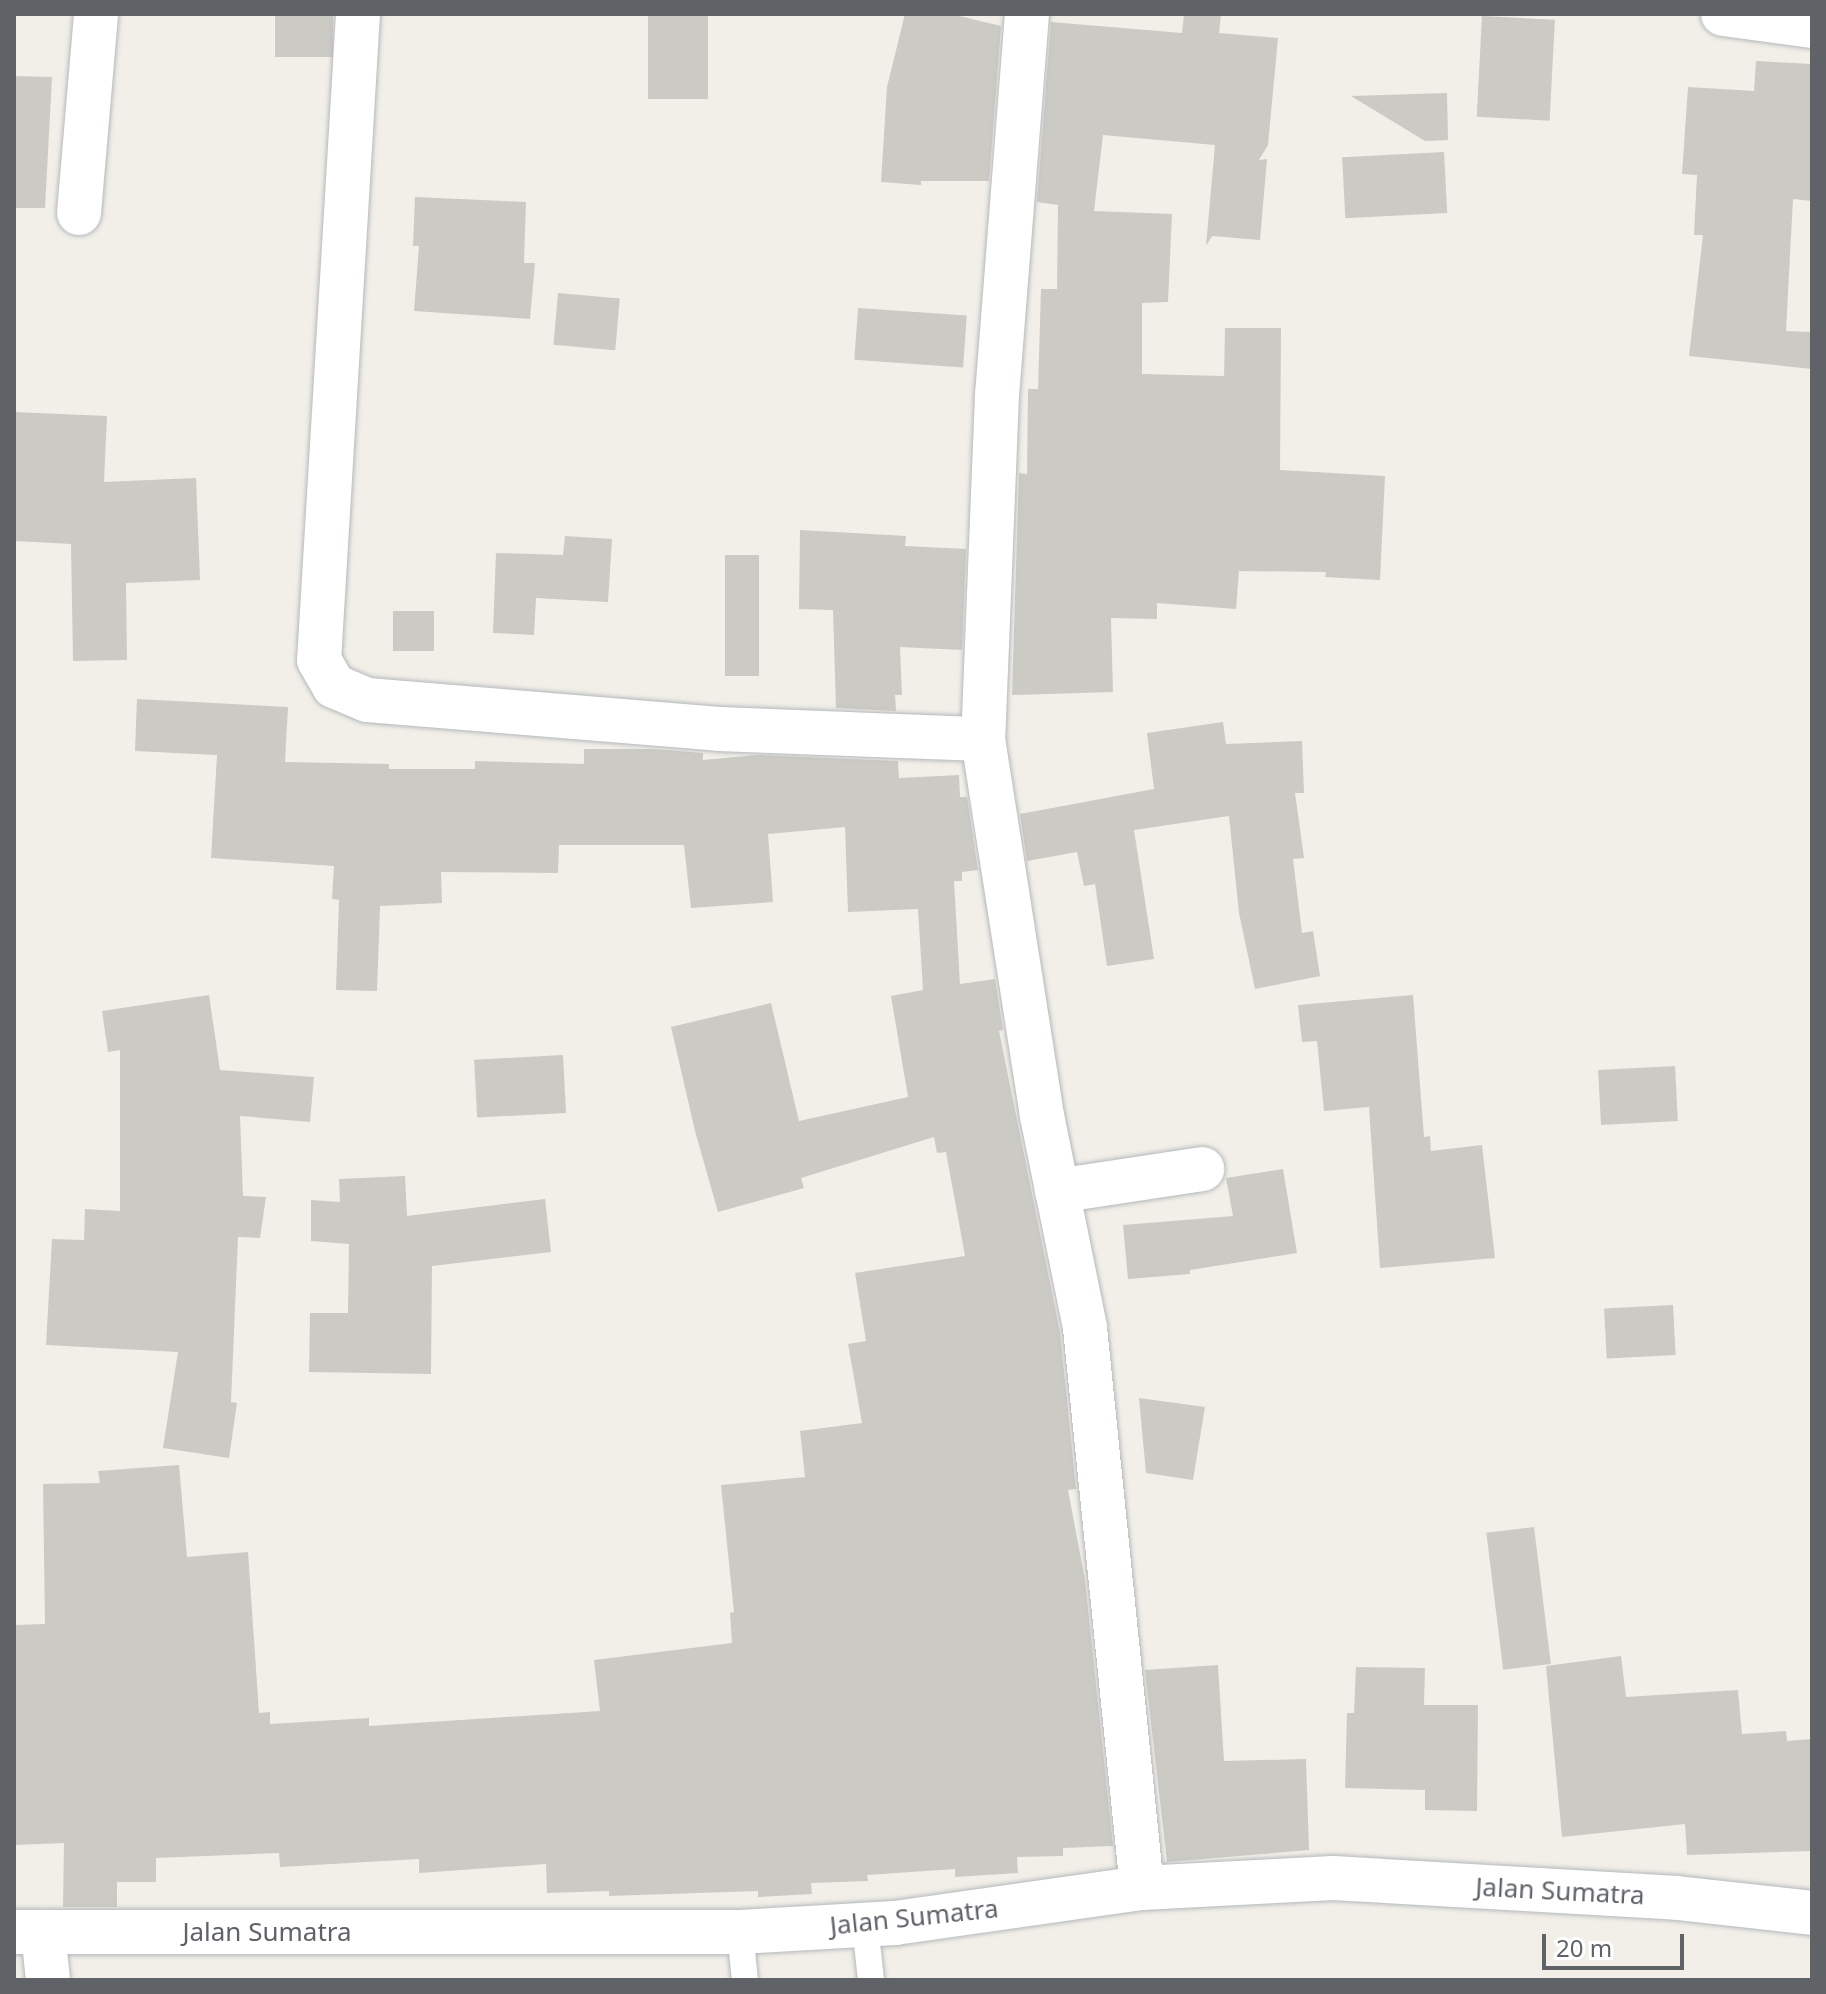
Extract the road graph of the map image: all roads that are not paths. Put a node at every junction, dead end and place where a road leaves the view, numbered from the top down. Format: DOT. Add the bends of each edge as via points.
graph roads {
  1 [pos="96,14"];
  2 [pos="358,14"];
  3 [pos="1027,14"];
  4 [pos="1723,14"];
  5 [pos="1812,26"];
  6 [pos="79,213"];
  7 [pos="983,739"];
  8 [pos="1202,1169"];
  9 [pos="1057,1191"];
  10 [pos="1142,1888"];
  11 [pos="1812,1913"];
  12 [pos="865,1925"];
  13 [pos="28,1932"];
  14 [pos="740,1932"];
  15 [pos="48,1980"];
  16 [pos="745,1980"];
  17 [pos="871,1980"];
  1 -- 6 [label="street"];
  2 -- 7 [label="street" via="319,660 334,686 367,700 703,728"];
  3 -- 7 [label="street" via="997,395"];
  4 -- 5 [label="street"];
  7 -- 9 [label="street"];
  8 -- 9 [label="street"];
  9 -- 10 [label="street" via="1085,1328"];
  10 -- 11 [label="street, Jalan Sumatra" via="1333,1878 1677,1898"];
  10 -- 12 [label="street, Jalan Sumatra"];
  12 -- 14 [label="street, Jalan Sumatra"];
  12 -- 17 [label="lane"];
  13 -- 14 [label="street, Jalan Sumatra"];
  13 -- 15 [label="street"];
  14 -- 16 [label="lane"];
}
